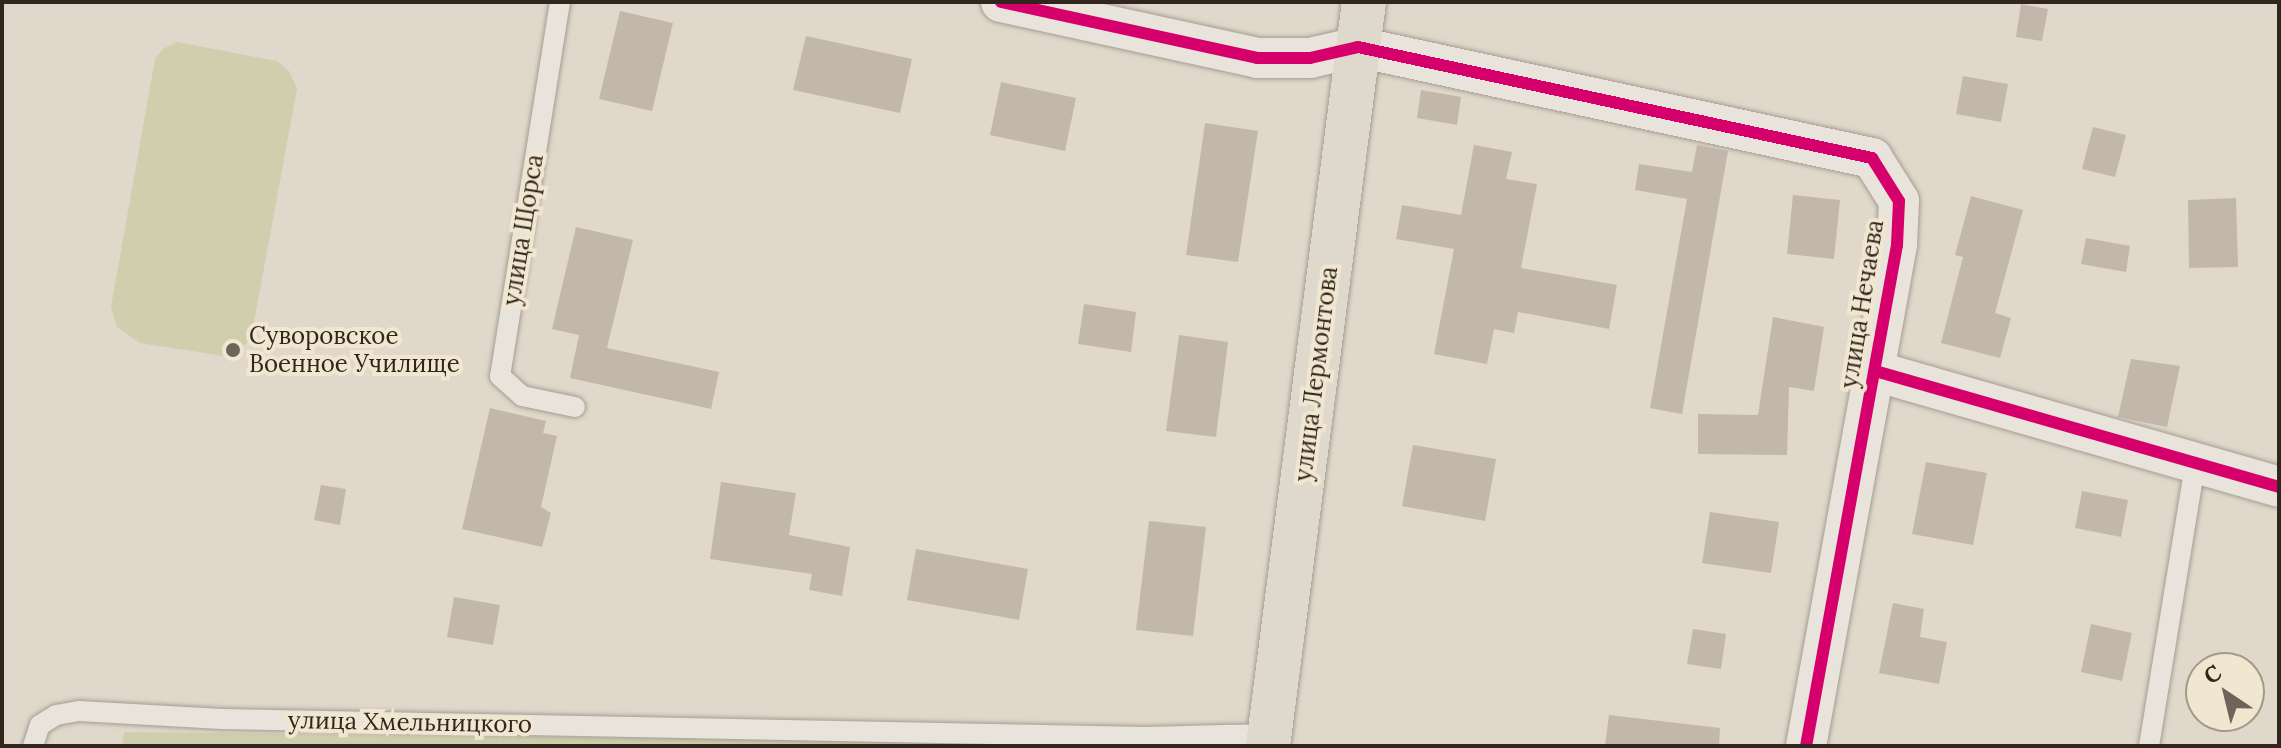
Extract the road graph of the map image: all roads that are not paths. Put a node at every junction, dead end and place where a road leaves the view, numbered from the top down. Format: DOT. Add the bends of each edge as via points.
graph roads {
  1 [pos="560,2"];
  2 [pos="1001,2"];
  3 [pos="1364,2"];
  4 [pos="1358,47"];
  5 [pos="1875,371"];
  6 [pos="575,407"];
  7 [pos="2195,465"];
  8 [pos="2279,487"];
  9 [pos="1269,740"];
  10 [pos="33,746"];
  11 [pos="1806,746"];
  12 [pos="2149,746"];
  1 -- 6 [label="lane, улица Щорса" via="500,376 522,396"];
  2 -- 4 [label="street" via="1257,58 1310,58"];
  3 -- 4 [label="main road, улица Лермонтова"];
  4 -- 5 [label="street, улица Нечаева" via="1872,158 1899,201 1897,245"];
  4 -- 9 [label="main road, улица Лермонтова"];
  5 -- 7 [label="street"];
  5 -- 11 [label="street, улица Нечаева"];
  7 -- 8 [label="street"];
  7 -- 12 [label="lane"];
  9 -- 10 [label="lane, улица Хмельницкого" via="222,719 79,711 56,715 40,725"];
}
